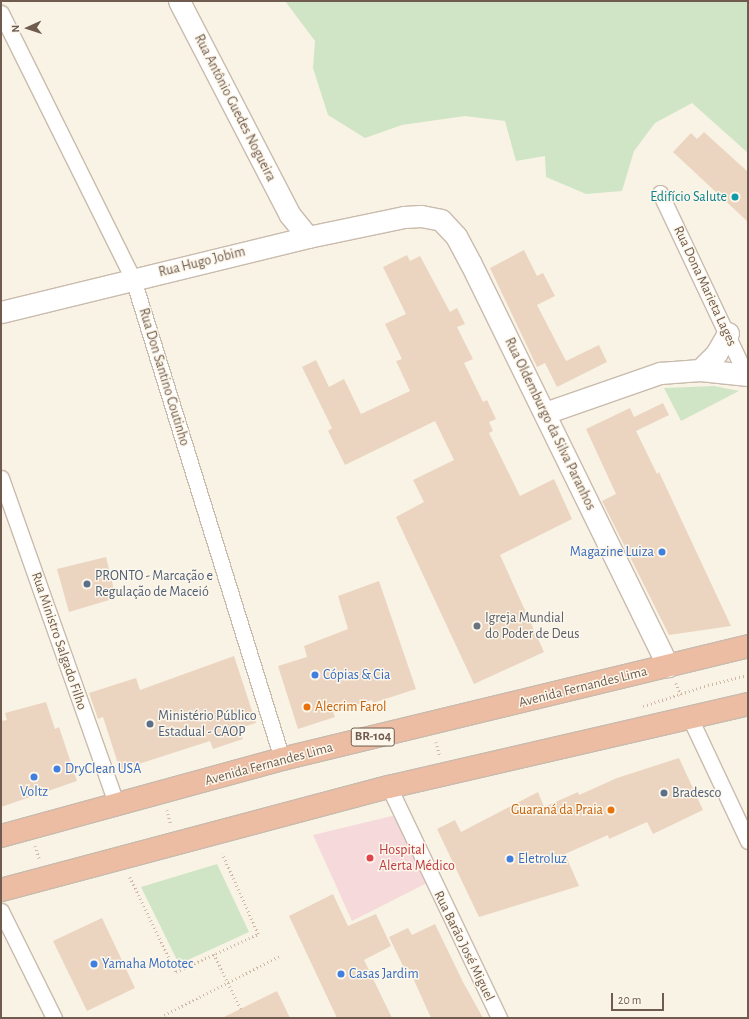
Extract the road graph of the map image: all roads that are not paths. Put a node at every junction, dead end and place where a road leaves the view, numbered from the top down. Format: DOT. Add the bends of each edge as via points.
graph roads {
  1 [pos="179,1"];
  2 [pos="1,13"];
  3 [pos="660,193"];
  4 [pos="290,215"];
  5 [pos="404,217"];
  6 [pos="308,237"];
  7 [pos="285,242"];
  8 [pos="133,279"];
  9 [pos="1,312"];
  10 [pos="728,333"];
  11 [pos="700,370"];
  12 [pos="747,377"];
  13 [pos="545,413"];
  14 [pos="1,478"];
  15 [pos="748,646"];
  16 [pos="668,666"];
  17 [pos="748,704"];
  18 [pos="690,718"];
  19 [pos="282,759"];
  20 [pos="389,787"];
  21 [pos="117,805"];
  22 [pos="1,836"];
  23 [pos="748,841"];
  24 [pos="1,890"];
  25 [pos="1,911"];
  26 [pos="54,1018"];
  27 [pos="499,1018"];
  1 -- 4 [label="street, Rua Antônio Guedes Nogueira"];
  2 -- 8 [label="street, Rua Don Santino Coutinho"];
  3 -- 10 [label="street, Rua Dona Marieta Lages"];
  4 -- 6 [label="street, Rua Antônio Guedes Nogueira"];
  4 -- 7 [label="street"];
  5 -- 6 [label="street, Rua Hugo Jobim"];
  5 -- 13 [label="street, Rua Oldemburgo da Silva Paranhos" via="434,217 448,226 456,236"];
  6 -- 7 [label="street, Rua Hugo Jobim"];
  7 -- 8 [label="street, Rua Hugo Jobim"];
  8 -- 9 [label="street, Rua Hugo Jobim"];
  8 -- 19 [label="street, Rua Don Santino Coutinho"];
  10 -- 11 [label="street" via="716,354"];
  10 -- 12 [label="street, Rua Dona Marieta Lages"];
  11 -- 12 [label="street"];
  11 -- 13 [label="street" via="642,377"];
  13 -- 16 [label="street, Rua Oldemburgo da Silva Paranhos"];
  14 -- 21 [label="street, Rua Ministro Salgado Filho"];
  15 -- 16 [label="highway, Avenida Fernandes Lima / BR-104"];
  16 -- 19 [label="highway, Avenida Fernandes Lima / BR-104"];
  17 -- 18 [label="highway"];
  18 -- 20 [label="highway"];
  18 -- 23 [label="street"];
  19 -- 21 [label="highway, Avenida Fernandes Lima / BR-104"];
  20 -- 24 [label="highway"];
  20 -- 27 [label="street, Rua Barão José Miguel"];
  21 -- 22 [label="highway, Avenida Fernandes Lima / BR-104"];
  25 -- 26 [label="street"];
}
